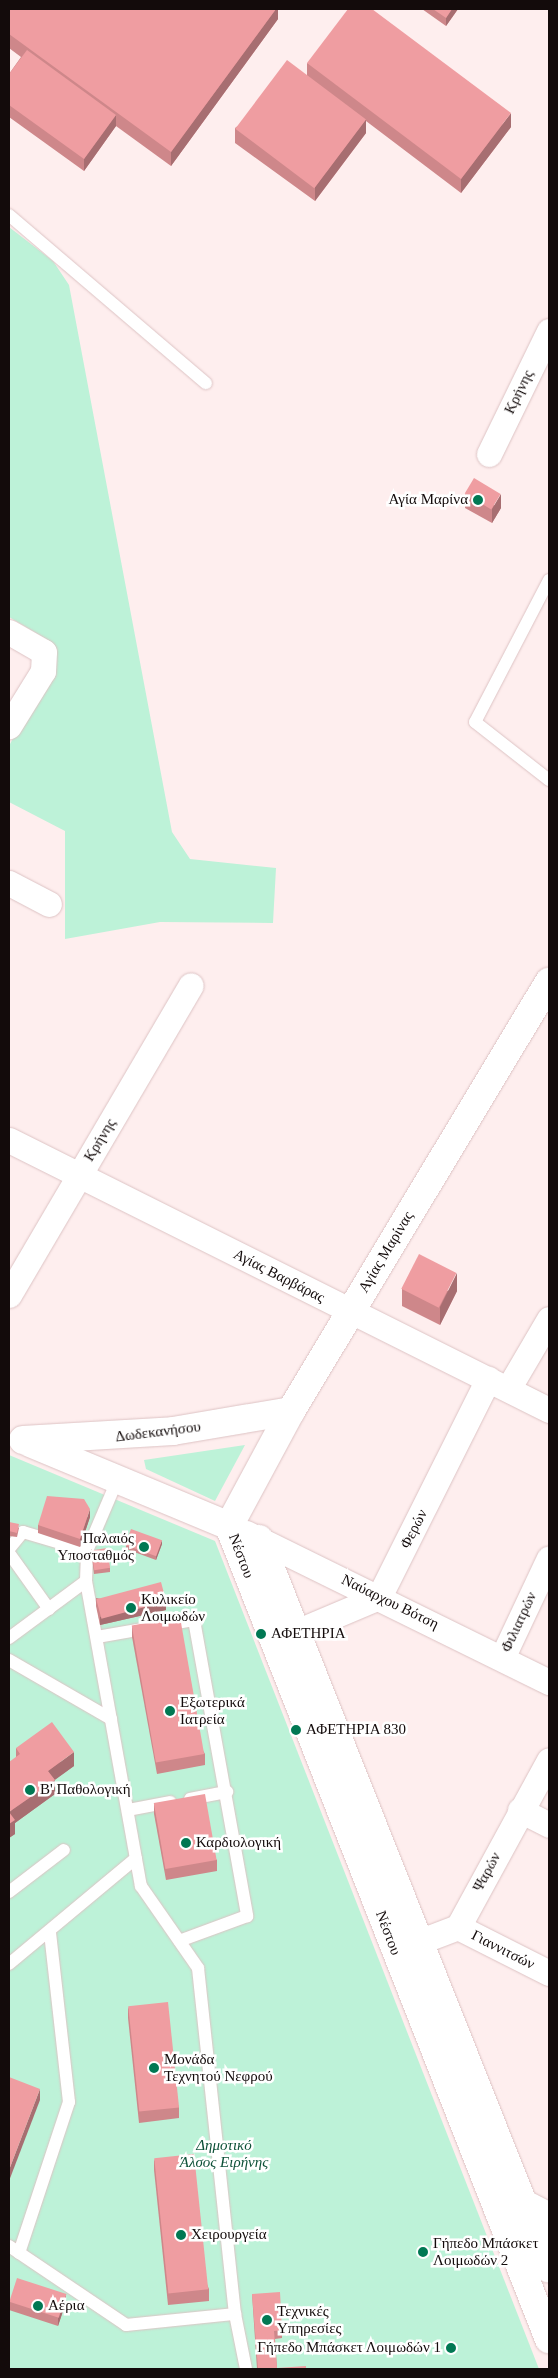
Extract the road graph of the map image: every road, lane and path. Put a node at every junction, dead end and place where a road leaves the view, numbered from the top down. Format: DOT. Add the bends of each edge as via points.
graph roads {
  1 [pos="9,215"];
  2 [pos="549,330"];
  3 [pos="206,383"];
  4 [pos="488,454"];
  5 [pos="549,580"];
  6 [pos="9,632"];
  7 [pos="9,726"];
  8 [pos="549,780"];
  9 [pos="9,883"];
  10 [pos="48,904"];
  11 [pos="549,982"];
  12 [pos="192,985"];
  13 [pos="9,1140"];
  14 [pos="79,1176"];
  15 [pos="9,1295"];
  16 [pos="350,1312"];
  17 [pos="549,1319"];
  18 [pos="498,1384"];
  19 [pos="291,1410"];
  20 [pos="549,1410"];
  21 [pos="16,1436"];
  22 [pos="116,1483"];
  23 [pos="229,1526"];
  24 [pos="259,1539"];
  25 [pos="9,1549"];
  26 [pos="87,1551"];
  27 [pos="9,1553"];
  28 [pos="549,1558"];
  29 [pos="86,1581"];
  30 [pos="379,1597"];
  31 [pos="49,1609"];
  32 [pos="296,1632"];
  33 [pos="97,1637"];
  34 [pos="9,1638"];
  35 [pos="502,1658"];
  36 [pos="9,1660"];
  37 [pos="549,1682"];
  38 [pos="111,1719"];
  39 [pos="549,1760"];
  40 [pos="227,1792"];
  41 [pos="128,1810"];
  42 [pos="520,1810"];
  43 [pos="549,1825"];
  44 [pos="64,1850"];
  45 [pos="136,1858"];
  46 [pos="9,1892"];
  47 [pos="458,1927"];
  48 [pos="50,1932"];
  49 [pos="179,1941"];
  50 [pos="407,1947"];
  51 [pos="9,1964"];
  52 [pos="549,1973"];
  53 [pos="510,2206"];
  54 [pos="549,2215"];
  55 [pos="14,2249"];
  56 [pos="549,2269"];
  57 [pos="235,2314"];
  58 [pos="549,2339"];
  59 [pos="246,2369"];
  1 -- 3 [label="lane"];
  2 -- 4 [label="street, Κρήνης"];
  5 -- 8 [label="lane" via="475,722"];
  6 -- 7 [label="street" via="44,652 43,671"];
  9 -- 10 [label="street"];
  11 -- 16 [label="street, Αγίας Μαρίνας"];
  12 -- 14 [label="street, Κρήνης"];
  13 -- 14 [label="street, Αγίας Βαρβάρας"];
  14 -- 15 [label="street, Κρήνης"];
  14 -- 16 [label="street, Αγίας Βαρβάρας"];
  16 -- 18 [label="street, Αγίας Βαρβάρας"];
  16 -- 19 [label="street, Αγίας Μαρίνας"];
  17 -- 18 [label="street, Φερών"];
  18 -- 20 [label="street, Αγίας Βαρβάρας"];
  18 -- 30 [label="street, Φερών"];
  19 -- 21 [label="street, Δωδεκανήσου" via="173,1432"];
  19 -- 23 [label="street, Αγίας Μαρίνας"];
  21 -- 22 [label="street, Δωδεκανήσου"];
  22 -- 23 [label="street, Δωδεκανήσου"];
  22 -- 26 [label="lane"];
  23 -- 24 [label="street, Ναύαρχου Βότση"];
  23 -- 50 [label="street, Νέστου"];
  24 -- 30 [label="street, Ναύαρχου Βότση"];
  24 -- 32 [label="street, Νέστου"];
  25 -- 26 [label="lane" via="23,1532"];
  26 -- 29 [label="lane"];
  27 -- 31 [label="lane"];
  28 -- 35 [label="street, Φιλιατρών"];
  29 -- 31 [label="lane"];
  29 -- 33 [label="lane"];
  30 -- 32 [label="street"];
  30 -- 35 [label="street, Ναύαρχου Βότση"];
  31 -- 34 [label="lane"];
  32 -- 50 [label="street, Νέστου"];
  33 -- 38 [label="lane"];
  33 -- 40 [label="lane" via="194,1620"];
  35 -- 37 [label="street, Ναύαρχου Βότση"];
  36 -- 38 [label="lane"];
  38 -- 41 [label="lane"];
  39 -- 42 [label="street, Ψαρών"];
  40 -- 41 [label="lane"];
  40 -- 49 [label="lane" via="247,1916"];
  41 -- 45 [label="lane"];
  42 -- 43 [label="street"];
  42 -- 47 [label="street, Ψαρών"];
  44 -- 46 [label="lane"];
  45 -- 48 [label="lane"];
  45 -- 49 [label="lane" via="142,1886"];
  47 -- 50 [label="street"];
  47 -- 52 [label="street, Γιαννιτσών"];
  48 -- 51 [label="lane"];
  48 -- 55 [label="lane" via="68,2102"];
  49 -- 57 [label="lane" via="198,1968"];
  50 -- 53 [label="street, Νέστου"];
  53 -- 54 [label="street"];
  53 -- 56 [label="street, Νέστου"];
  53 -- 58 [label="street, Νέστου"];
  55 -- 57 [label="lane" via="126,2325"];
  57 -- 59 [label="lane"];
}
